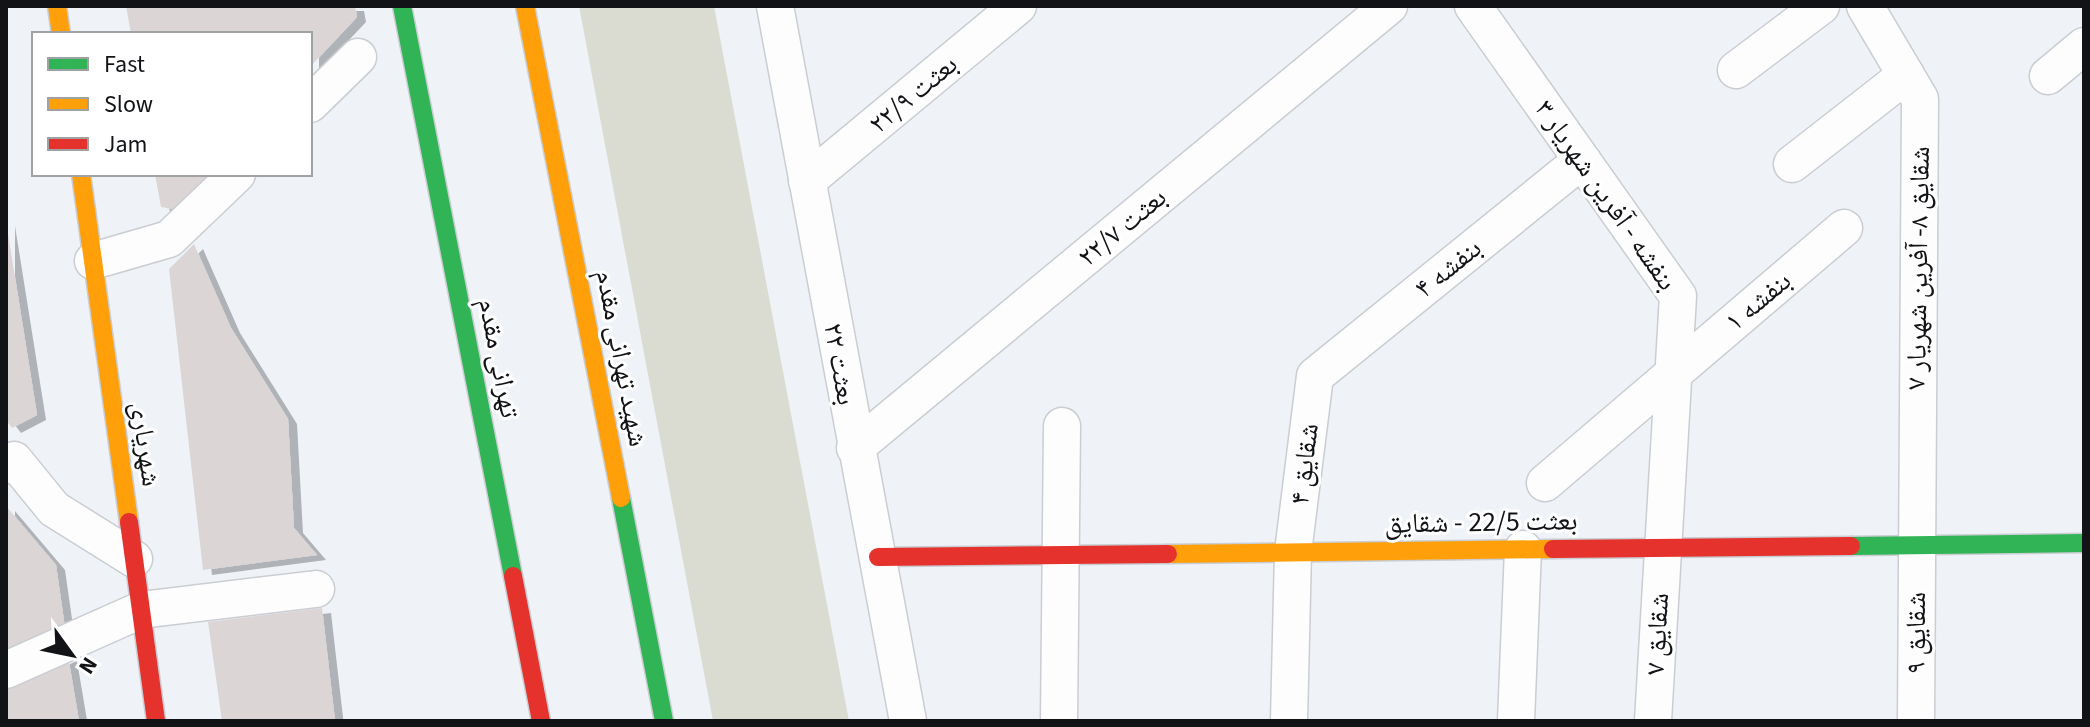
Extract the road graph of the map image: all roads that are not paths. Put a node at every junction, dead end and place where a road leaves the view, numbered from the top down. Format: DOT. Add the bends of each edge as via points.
graph roads {
  1 [pos="57,6"];
  2 [pos="402,6"];
  3 [pos="525,6"];
  4 [pos="775,6"];
  5 [pos="1018,6"];
  6 [pos="1389,6"];
  7 [pos="1473,6"];
  8 [pos="1821,6"];
  9 [pos="1865,6"];
  10 [pos="61,32"];
  11 [pos="2084,46"];
  12 [pos="358,57"];
  13 [pos="1736,70"];
  14 [pos="1906,75"];
  15 [pos="2048,76"];
  16 [pos="312,102"];
  17 [pos="1582,160"];
  18 [pos="1792,164"];
  19 [pos="81,176"];
  20 [pos="235,176"];
  21 [pos="807,181"];
  22 [pos="1844,228"];
  23 [pos="93,261"];
  24 [pos="1671,373"];
  25 [pos="1315,376"];
  26 [pos="1062,426"];
  27 [pos="855,448"];
  28 [pos="9,458"];
  29 [pos="1545,483"];
  30 [pos="2084,543"];
  31 [pos="1916,545"];
  32 [pos="1661,548"];
  33 [pos="1523,549"];
  34 [pos="1293,552"];
  35 [pos="1060,555"];
  36 [pos="878,557"];
  37 [pos="134,559"];
  38 [pos="316,589"];
  39 [pos="141,610"];
  40 [pos="6,670"];
  41 [pos="156,721"];
  42 [pos="541,721"];
  43 [pos="664,721"];
  44 [pos="908,721"];
  45 [pos="1059,721"];
  46 [pos="1289,721"];
  47 [pos="1516,721"];
  48 [pos="1653,721"];
  49 [pos="1916,721"];
  1 -- 10 [label="street"];
  2 -- 42 [label="street, تهرانی مقدم"];
  3 -- 43 [label="street, شهید تهرانی مقدم"];
  4 -- 21 [label="street, بعثت ۲۲"];
  5 -- 21 [label="street, بعثت ۲۲/۹"];
  6 -- 27 [label="street, بعثت ۲۲/۷"];
  7 -- 17 [label="street, بنفشه - آفرین شهریار ۳"];
  8 -- 13 [label="street"];
  9 -- 14 [label="street, شقایق ۸- آفرین شهریار ۷"];
  11 -- 15 [label="street"];
  12 -- 16 [label="street"];
  14 -- 18 [label="street"];
  14 -- 31 [label="street, شقایق ۸- آفرین شهریار ۷" via="1920,99"];
  17 -- 24 [label="street, بنفشه - آفرین شهریار ۳" via="1678,296"];
  17 -- 25 [label="street, بنفشه ۴"];
  19 -- 23 [label="street, شهریاری"];
  20 -- 23 [label="street" via="169,239"];
  21 -- 27 [label="street, بعثت ۲۲"];
  22 -- 24 [label="street, بنفشه ۱"];
  23 -- 37 [label="street, شهریاری"];
  24 -- 29 [label="street, بنفشه ۱"];
  24 -- 32 [label="street, بنفشه - آفرین شهریار ۳"];
  25 -- 34 [label="street, شقایق ۴"];
  26 -- 35 [label="street"];
  27 -- 36 [label="street, بعثت ۲۲"];
  28 -- 37 [label="street" via="54,509"];
  30 -- 31 [label="street, بعثت 22/5 - شقایق"];
  31 -- 32 [label="street, بعثت 22/5 - شقایق"];
  31 -- 49 [label="street, شقایق ۹"];
  32 -- 33 [label="street, بعثت 22/5 - شقایق"];
  32 -- 48 [label="street, شقایق ۷"];
  33 -- 34 [label="street, بعثت 22/5 - شقایق"];
  33 -- 47 [label="street"];
  34 -- 35 [label="street, بعثت 22/5 - شقایق"];
  34 -- 46 [label="street, شقایق ۴"];
  35 -- 36 [label="street, بعثت 22/5 - شقایق"];
  35 -- 45 [label="street"];
  36 -- 44 [label="street, بعثت ۲۲"];
  37 -- 39 [label="street, شهریاری"];
  38 -- 39 [label="street"];
  39 -- 40 [label="street"];
  39 -- 41 [label="street, شهریاری"];
}
